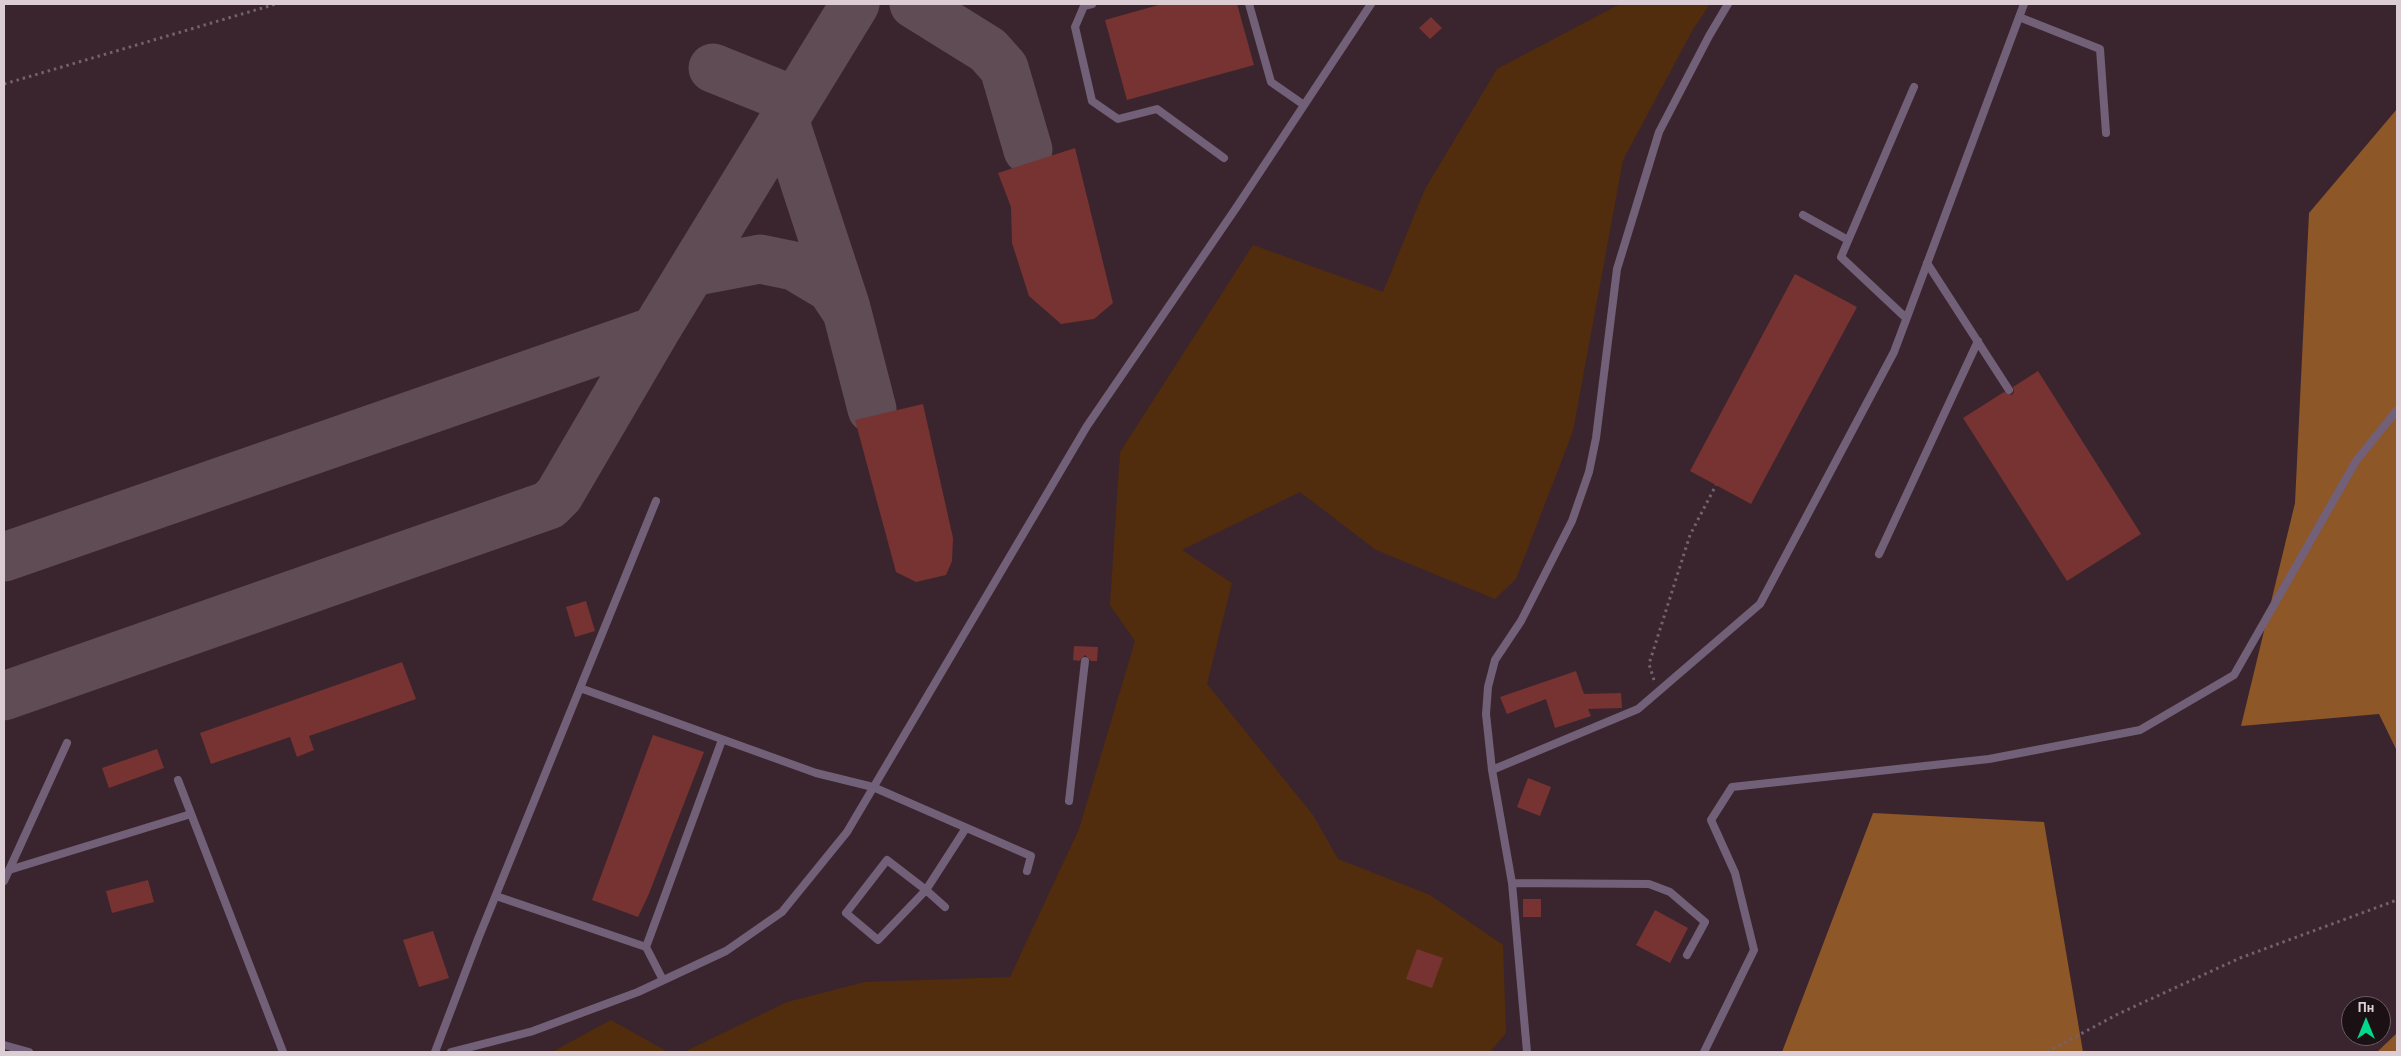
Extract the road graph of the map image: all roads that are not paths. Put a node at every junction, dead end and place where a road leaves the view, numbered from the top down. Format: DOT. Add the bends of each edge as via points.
graph roads {
  1 [pos="1092,4"];
  2 [pos="1249,4"];
  3 [pos="1371,4"];
  4 [pos="1728,4"];
  5 [pos="2024,4"];
  6 [pos="2019,17"];
  7 [pos="1914,87"];
  8 [pos="1304,106"];
  9 [pos="2106,133"];
  10 [pos="1224,158"];
  11 [pos="1803,215"];
  12 [pos="1848,240"];
  13 [pos="1927,263"];
  14 [pos="1906,318"];
  15 [pos="1978,341"];
  16 [pos="2009,390"];
  17 [pos="2397,410"];
  18 [pos="656,501"];
  19 [pos="1879,554"];
  20 [pos="1085,661"];
  21 [pos="580,688"];
  22 [pos="722,740"];
  23 [pos="67,743"];
  24 [pos="1492,770"];
  25 [pos="178,780"];
  26 [pos="873,788"];
  27 [pos="1069,802"];
  28 [pos="191,814"];
  29 [pos="966,828"];
  30 [pos="9,870"];
  31 [pos="1027,871"];
  32 [pos="4,881"];
  33 [pos="1512,883"];
  34 [pos="926,890"];
  35 [pos="496,896"];
  36 [pos="945,907"];
  37 [pos="646,947"];
  38 [pos="1687,955"];
  39 [pos="663,980"];
  40 [pos="4,1045"];
  41 [pos="29,1052"];
  42 [pos="283,1052"];
  43 [pos="435,1052"];
  44 [pos="451,1052"];
  45 [pos="1527,1052"];
  46 [pos="1704,1052"];
  1 -- 10 [label="lane" via="1084,6 1075,27 1092,101 1118,118 1157,109"];
  2 -- 8 [label="lane" via="1271,82"];
  3 -- 8 [label="lane"];
  4 -- 24 [label="lane" via="1658,132 1617,269 1596,438 1589,472 1572,521 1521,621 1495,660 1486,714"];
  5 -- 6 [label="lane"];
  6 -- 9 [label="lane" via="2100,49"];
  6 -- 13 [label="lane"];
  7 -- 12 [label="lane"];
  8 -- 26 [label="lane" via="1087,426"];
  11 -- 12 [label="lane"];
  12 -- 14 [label="lane" via="1841,257"];
  13 -- 14 [label="lane"];
  13 -- 15 [label="lane"];
  14 -- 24 [label="lane" via="1894,352 1760,604 1638,709"];
  15 -- 16 [label="lane"];
  15 -- 19 [label="lane"];
  17 -- 46 [label="lane" via="2356,461 2234,675 2140,730 1988,759 1732,787 1711,820 1735,873 1754,950"];
  18 -- 21 [label="lane"];
  20 -- 27 [label="lane"];
  21 -- 22 [label="lane"];
  21 -- 35 [label="lane"];
  22 -- 26 [label="lane" via="816,774"];
  22 -- 37 [label="lane"];
  23 -- 30 [label="lane"];
  24 -- 33 [label="lane"];
  25 -- 28 [label="lane"];
  26 -- 29 [label="lane"];
  26 -- 39 [label="lane" via="847,832 782,912 726,951"];
  28 -- 30 [label="lane"];
  28 -- 42 [label="lane"];
  29 -- 31 [label="lane" via="1031,856"];
  29 -- 34 [label="lane"];
  30 -- 32 [label="lane"];
  33 -- 38 [label="lane" via="1649,884 1670,892 1705,922"];
  33 -- 45 [label="lane"];
  34 -- 34 [label="lane" via="878,940 846,913 887,860"];
  34 -- 36 [label="lane"];
  35 -- 37 [label="lane"];
  35 -- 43 [label="lane"];
  37 -- 39 [label="lane"];
  39 -- 44 [label="lane" via="533,1031"];
  40 -- 41 [label="lane"];
}
